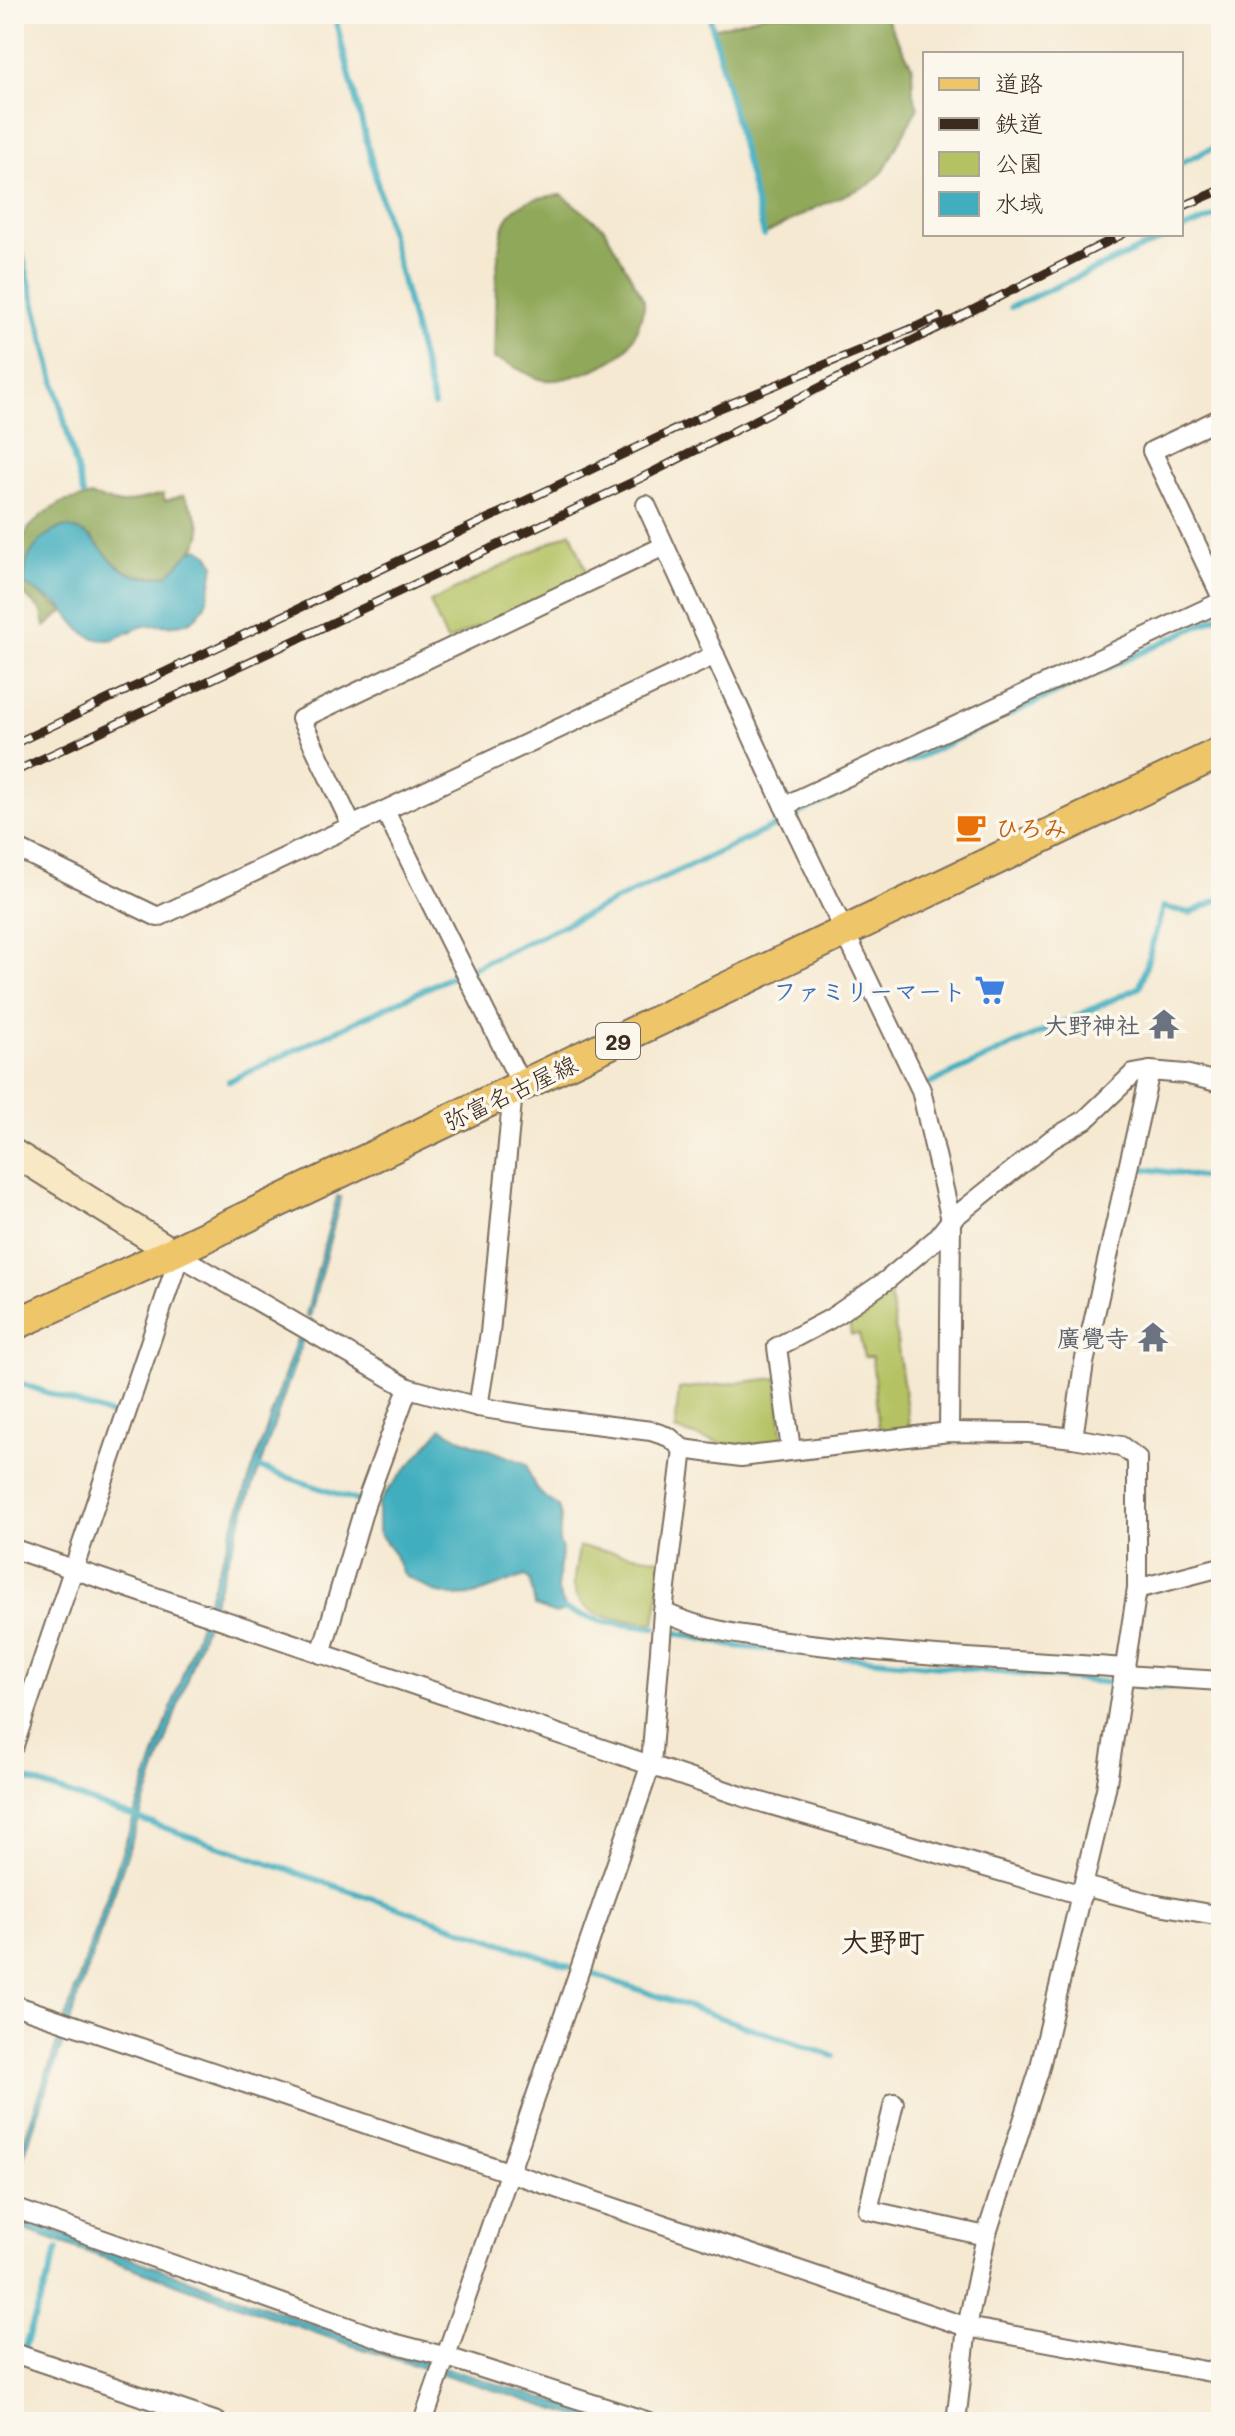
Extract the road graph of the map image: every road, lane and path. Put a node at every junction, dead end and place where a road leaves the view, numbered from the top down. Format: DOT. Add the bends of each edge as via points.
graph roads {
  1 [pos="1221,418"];
  2 [pos="646,505"];
  3 [pos="664,546"];
  4 [pos="1221,599"];
  5 [pos="715,655"];
  6 [pos="1221,752"];
  7 [pos="784,806"];
  8 [pos="385,811"];
  9 [pos="352,826"];
  10 [pos="14,847"];
  11 [pos="844,933"];
  12 [pos="1150,1071"];
  13 [pos="1221,1083"];
  14 [pos="518,1088"];
  15 [pos="14,1153"];
  16 [pos="951,1220"];
  17 [pos="176,1254"];
  18 [pos="14,1325"];
  19 [pos="408,1388"];
  20 [pos="478,1407"];
  21 [pos="949,1432"];
  22 [pos="1073,1438"];
  23 [pos="683,1449"];
  24 [pos="791,1450"];
  25 [pos="14,1549"];
  26 [pos="1221,1567"];
  27 [pos="74,1569"];
  28 [pos="1137,1589"];
  29 [pos="663,1612"];
  30 [pos="321,1654"];
  31 [pos="1125,1672"];
  32 [pos="1221,1681"];
  33 [pos="14,1745"];
  34 [pos="651,1764"];
  35 [pos="1083,1890"];
  36 [pos="1221,1916"];
  37 [pos="14,2005"];
  38 [pos="894,2103"];
  39 [pos="508,2172"];
  40 [pos="14,2208"];
  41 [pos="986,2236"];
  42 [pos="967,2327"];
  43 [pos="14,2353"];
  44 [pos="444,2365"];
  45 [pos="1221,2374"];
  46 [pos="217,2422"];
  47 [pos="423,2422"];
  48 [pos="649,2422"];
  49 [pos="956,2422"];
  1 -- 4 [label="street" via="1152,451"];
  2 -- 3 [label="street"];
  3 -- 5 [label="street"];
  3 -- 9 [label="street" via="301,719"];
  4 -- 7 [label="street"];
  5 -- 7 [label="street"];
  5 -- 8 [label="street"];
  6 -- 11 [label="main road, 弥富名古屋線 / 29"];
  7 -- 11 [label="street"];
  8 -- 9 [label="street"];
  8 -- 14 [label="street"];
  9 -- 10 [label="street" via="158,917"];
  11 -- 14 [label="main road, 弥富名古屋線 / 29"];
  11 -- 16 [label="street" via="921,1090"];
  12 -- 13 [label="street"];
  12 -- 16 [label="street" via="1133,1074 1085,1120 1052,1139"];
  12 -- 22 [label="street" via="1084,1363"];
  14 -- 17 [label="main road, 弥富名古屋線 / 29"];
  14 -- 20 [label="street"];
  15 -- 17 [label="street"];
  16 -- 21 [label="street"];
  16 -- 24 [label="street" via="887,1280 777,1347"];
  17 -- 18 [label="main road, 弥富名古屋線 / 29"];
  17 -- 19 [label="street"];
  17 -- 27 [label="street"];
  19 -- 20 [label="street"];
  19 -- 30 [label="street" via="365,1505"];
  20 -- 23 [label="street" via="651,1431"];
  21 -- 22 [label="street"];
  21 -- 24 [label="street"];
  22 -- 28 [label="street" via="1121,1446 1137,1458"];
  23 -- 24 [label="street" via="741,1457"];
  23 -- 29 [label="street"];
  25 -- 27 [label="street"];
  26 -- 28 [label="street"];
  27 -- 30 [label="street"];
  27 -- 33 [label="street"];
  28 -- 31 [label="street"];
  29 -- 31 [label="street" via="693,1626 772,1639"];
  29 -- 34 [label="street"];
  30 -- 34 [label="street"];
  31 -- 32 [label="street"];
  31 -- 35 [label="street"];
  34 -- 35 [label="street" via="747,1798"];
  34 -- 39 [label="street"];
  35 -- 36 [label="street"];
  35 -- 41 [label="street" via="1039,2071"];
  37 -- 39 [label="street"];
  38 -- 41 [label="street" via="868,2210"];
  39 -- 42 [label="street"];
  39 -- 44 [label="street"];
  40 -- 44 [label="street"];
  41 -- 42 [label="street"];
  42 -- 45 [label="street"];
  42 -- 49 [label="street"];
  43 -- 46 [label="street"];
  44 -- 47 [label="street"];
  44 -- 48 [label="street"];
}
